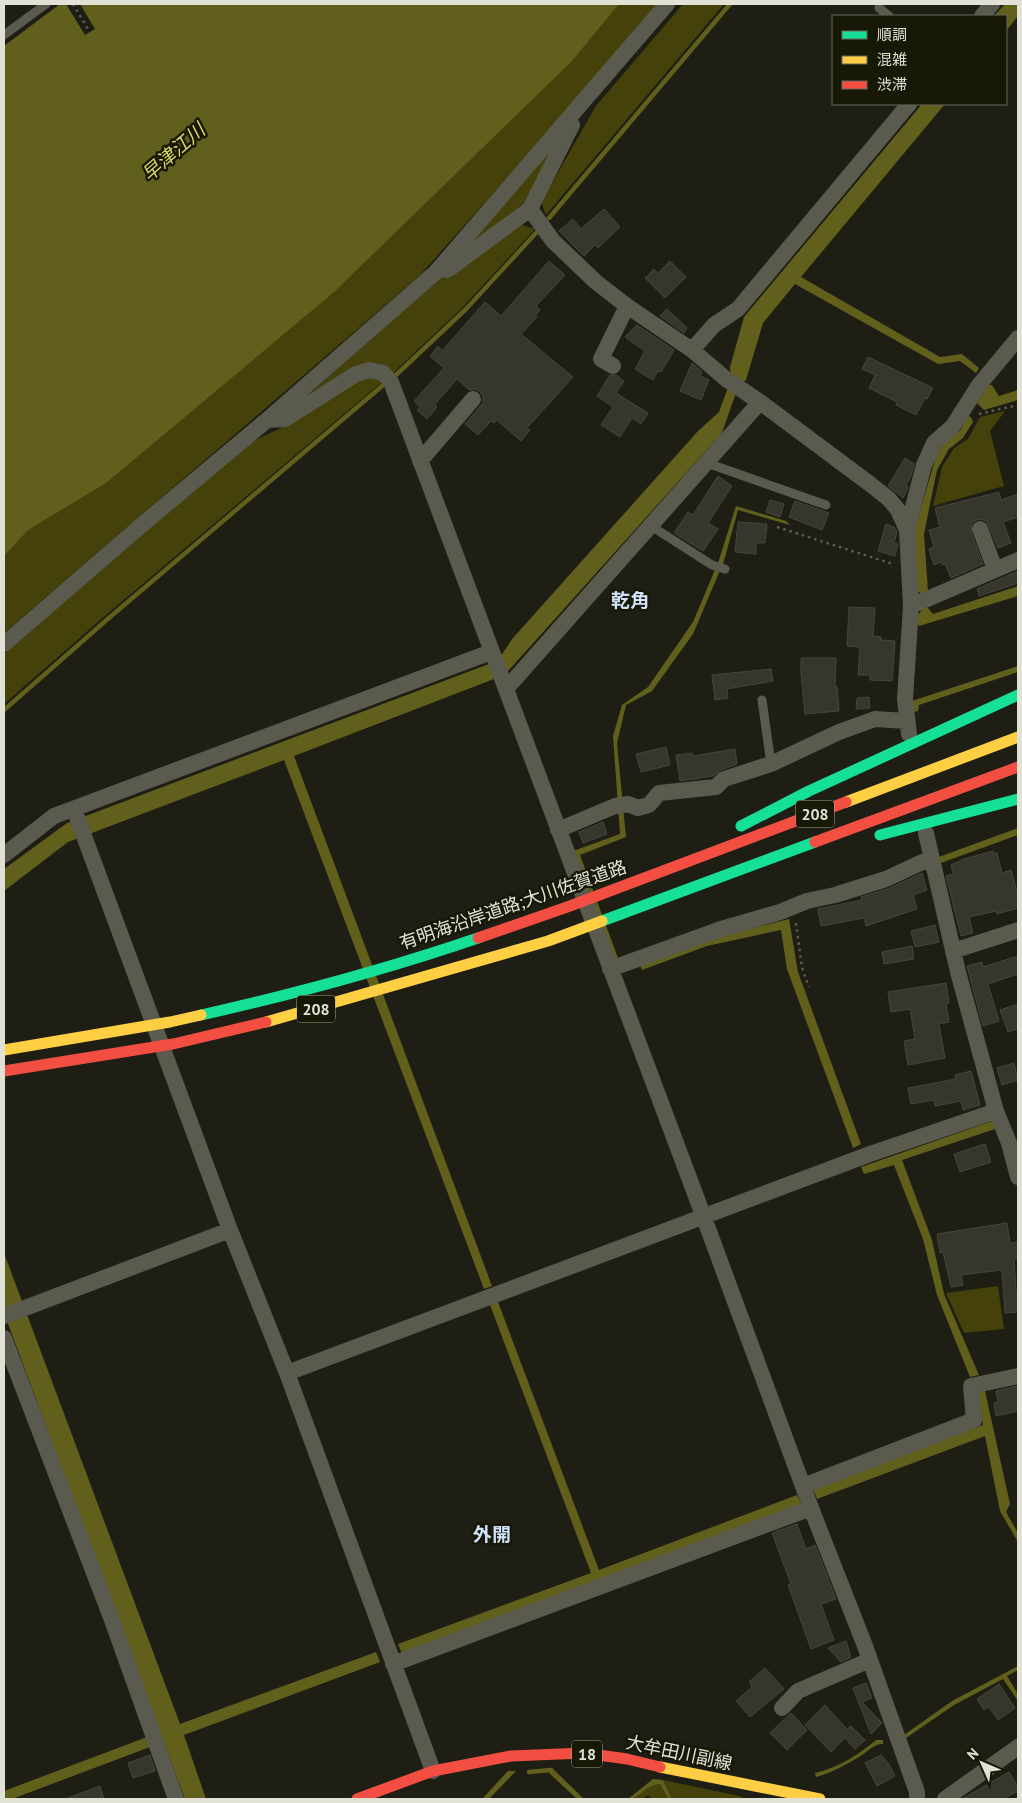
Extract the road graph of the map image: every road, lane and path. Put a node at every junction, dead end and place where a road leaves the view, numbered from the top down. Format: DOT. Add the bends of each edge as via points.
graph roads {
  1 [pos="46,4"];
  2 [pos="73,4"];
  3 [pos="667,4"];
  4 [pos="992,4"];
  5 [pos="879,8"];
  6 [pos="888,15"];
  7 [pos="983,15"];
  8 [pos="88,29"];
  9 [pos="4,35"];
  10 [pos="583,104"];
  11 [pos="908,105"];
  12 [pos="530,210"];
  13 [pos="436,272"];
  14 [pos="627,306"];
  15 [pos="1018,338"];
  16 [pos="692,350"];
  17 [pos="613,366"];
  18 [pos="473,399"];
  19 [pos="760,402"];
  20 [pos="967,404"];
  21 [pos="1018,405"];
  22 [pos="267,420"];
  23 [pos="420,460"];
  24 [pos="707,463"];
  25 [pos="826,505"];
  26 [pos="651,526"];
  27 [pos="778,527"];
  28 [pos="980,529"];
  29 [pos="907,530"];
  30 [pos="1018,560"];
  31 [pos="725,569"];
  32 [pos="908,569"];
  33 [pos="994,569"];
  34 [pos="911,606"];
  35 [pos="4,644"];
  36 [pos="492,654"];
  37 [pos="504,684"];
  38 [pos="1018,695"];
  39 [pos="762,700"];
  40 [pos="1018,737"];
  41 [pos="771,764"];
  42 [pos="1018,767"];
  43 [pos="1018,799"];
  44 [pos="74,808"];
  45 [pos="558,830"];
  46 [pos="734,830"];
  47 [pos="926,833"];
  48 [pos="717,838"];
  49 [pos="867,838"];
  50 [pos="841,844"];
  51 [pos="4,855"];
  52 [pos="931,858"];
  53 [pos="641,880"];
  54 [pos="661,899"];
  55 [pos="794,906"];
  56 [pos="1018,930"];
  57 [pos="953,950"];
  58 [pos="610,969"];
  59 [pos="809,987"];
  60 [pos="4,1050"];
  61 [pos="4,1071"];
  62 [pos="996,1111"];
  63 [pos="1018,1177"];
  64 [pos="703,1216"];
  65 [pos="230,1230"];
  66 [pos="4,1316"];
  67 [pos="4,1338"];
  68 [pos="286,1373"];
  69 [pos="1018,1376"];
  70 [pos="803,1486"];
  71 [pos="811,1508"];
  72 [pos="870,1660"];
  73 [pos="393,1664"];
  74 [pos="782,1708"];
  75 [pos="1018,1747"];
  76 [pos="433,1771"];
  77 [pos="176,1799"];
  78 [pos="357,1799"];
  79 [pos="820,1799"];
  80 [pos="917,1799"];
  81 [pos="945,1799"];
  1 -- 9 [label="lane"];
  2 -- 8 [label="path"];
  3 -- 10 [label="street"];
  4 -- 7 [label="street"];
  5 -- 6 [label="lane"];
  10 -- 12 [label="street"];
  10 -- 13 [label="street"];
  11 -- 16 [label="street" via="738,309 714,325"];
  12 -- 13 [label="street" via="450,268"];
  12 -- 14 [label="street" via="553,241"];
  13 -- 22 [label="street"];
  14 -- 16 [label="street"];
  14 -- 17 [label="street" via="601,359"];
  15 -- 20 [label="street"];
  16 -- 19 [label="street"];
  18 -- 23 [label="street"];
  19 -- 24 [label="street"];
  19 -- 29 [label="street" via="889,500 898,510"];
  20 -- 21 [label="path" via="980,414"];
  20 -- 29 [label="street" via="952,426 934,443 924,465"];
  22 -- 23 [label="street" via="286,419 356,374 370,370 383,373 390,382"];
  22 -- 35 [label="street"];
  23 -- 36 [label="street"];
  24 -- 25 [label="lane"];
  24 -- 26 [label="street"];
  26 -- 31 [label="lane" via="712,565"];
  26 -- 37 [label="street"];
  27 -- 32 [label="path"];
  28 -- 33 [label="street"];
  29 -- 32 [label="street"];
  30 -- 33 [label="street"];
  32 -- 34 [label="street"];
  33 -- 34 [label="street"];
  34 -- 41 [label="street" via="905,699 908,728 875,718"];
  36 -- 37 [label="street"];
  36 -- 44 [label="street"];
  37 -- 45 [label="street"];
  38 -- 46 [label="main road" via="809,790"];
  39 -- 41 [label="lane"];
  40 -- 53 [label="main road, 有明海沿岸道路;大川佐賀道路 / 208"];
  41 -- 45 [label="street" via="724,779 716,786 659,793 648,805 638,808 621,805"];
  42 -- 54 [label="main road, 208"];
  43 -- 49 [label="main road"];
  44 -- 51 [label="street" via="54,816"];
  44 -- 65 [label="street"];
  45 -- 58 [label="street"];
  47 -- 52 [label="street"];
  48 -- 53 [label="main road"];
  50 -- 54 [label="main road"];
  52 -- 55 [label="street" via="886,880"];
  52 -- 57 [label="street"];
  53 -- 60 [label="main road, 有明海沿岸道路;大川佐賀道路 / 208" via="417,959 282,997 170,1022"];
  54 -- 61 [label="main road, 208" via="548,941 287,1017 173,1044"];
  55 -- 58 [label="street"];
  55 -- 59 [label="path" via="802,968"];
  56 -- 57 [label="street"];
  57 -- 62 [label="street"];
  58 -- 64 [label="street"];
  62 -- 63 [label="street"];
  62 -- 64 [label="street"];
  64 -- 68 [label="street"];
  64 -- 70 [label="street"];
  65 -- 66 [label="street"];
  65 -- 68 [label="street"];
  67 -- 77 [label="street" via="112,1620"];
  68 -- 73 [label="street"];
  69 -- 70 [label="street" via="971,1386 974,1420"];
  70 -- 71 [label="street"];
  71 -- 72 [label="street"];
  71 -- 73 [label="street"];
  72 -- 74 [label="street" via="798,1691"];
  72 -- 80 [label="street"];
  73 -- 76 [label="street"];
  75 -- 81 [label="street"];
  76 -- 78 [label="main road, 大牟田川副線 / 18"];
  76 -- 79 [label="main road, 大牟田川副線 / 18" via="511,1756 584,1753"];
}
